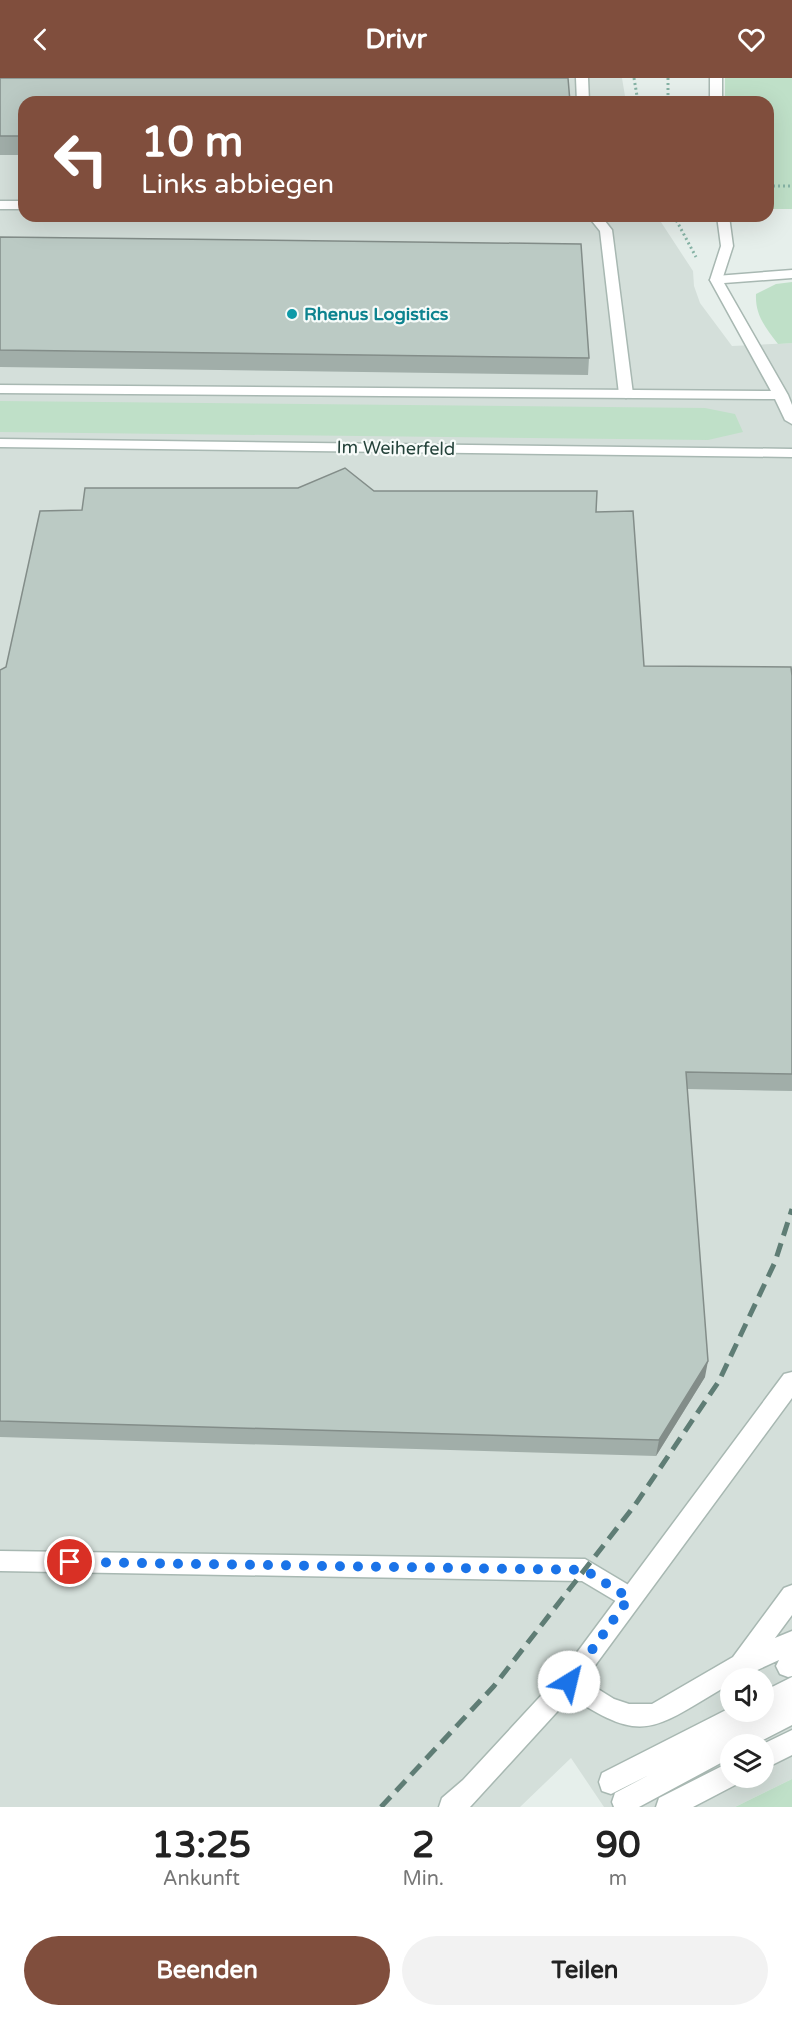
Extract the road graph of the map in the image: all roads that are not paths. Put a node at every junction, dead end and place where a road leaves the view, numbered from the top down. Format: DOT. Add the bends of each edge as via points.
graph roads {
  1 [pos="582,78"];
  2 [pos="716,78"];
  3 [pos="583,96"];
  4 [pos="716,96"];
  5 [pos="0,205"];
  6 [pos="18,205"];
  7 [pos="599,222"];
  8 [pos="724,222"];
  9 [pos="792,274"];
  10 [pos="716,280"];
  11 [pos="0,389"];
  12 [pos="626,394"];
  13 [pos="781,395"];
  14 [pos="792,420"];
  15 [pos="0,443"];
  16 [pos="792,453"];
  17 [pos="792,1381"];
  18 [pos="0,1561"];
  19 [pos="792,1597"];
  20 [pos="629,1598"];
  21 [pos="792,1619"];
  22 [pos="767,1630"];
  23 [pos="792,1642"];
  24 [pos="741,1665"];
  25 [pos="791,1673"];
  26 [pos="569,1682"];
  27 [pos="774,1692"];
  28 [pos="792,1712"];
  29 [pos="731,1722"];
  30 [pos="751,1734"];
  31 [pos="792,1742"];
  32 [pos="720,1750"];
  33 [pos="774,1752"];
  34 [pos="720,1779"];
  35 [pos="451,1807"];
  36 [pos="668,1807"];
  1 -- 3 [label="street"];
  2 -- 4 [label="street"];
  5 -- 6 [label="street"];
  7 -- 12 [label="street" via="606,230"];
  8 -- 10 [label="street" via="727,246"];
  9 -- 10 [label="street"];
  10 -- 13 [label="street" via="728,309"];
  11 -- 12 [label="street"];
  12 -- 13 [label="street"];
  13 -- 14 [label="street"];
  15 -- 16 [label="street, Im Weiherfeld"];
  17 -- 20 [label="street"];
  18 -- 20 [label="street" via="585,1570"];
  19 -- 22 [label="street"];
  20 -- 26 [label="street"];
  21 -- 22 [label="street"];
  22 -- 24 [label="street"];
  23 -- 24 [label="street"];
  24 -- 26 [label="street" via="655,1714 629,1716 607,1708"];
  25 -- 27 [label="street"];
  26 -- 35 [label="street"];
  28 -- 30 [label="street"];
  29 -- 32 [label="street" via="618,1792"];
  31 -- 33 [label="street"];
  34 -- 36 [label="street"];
}
